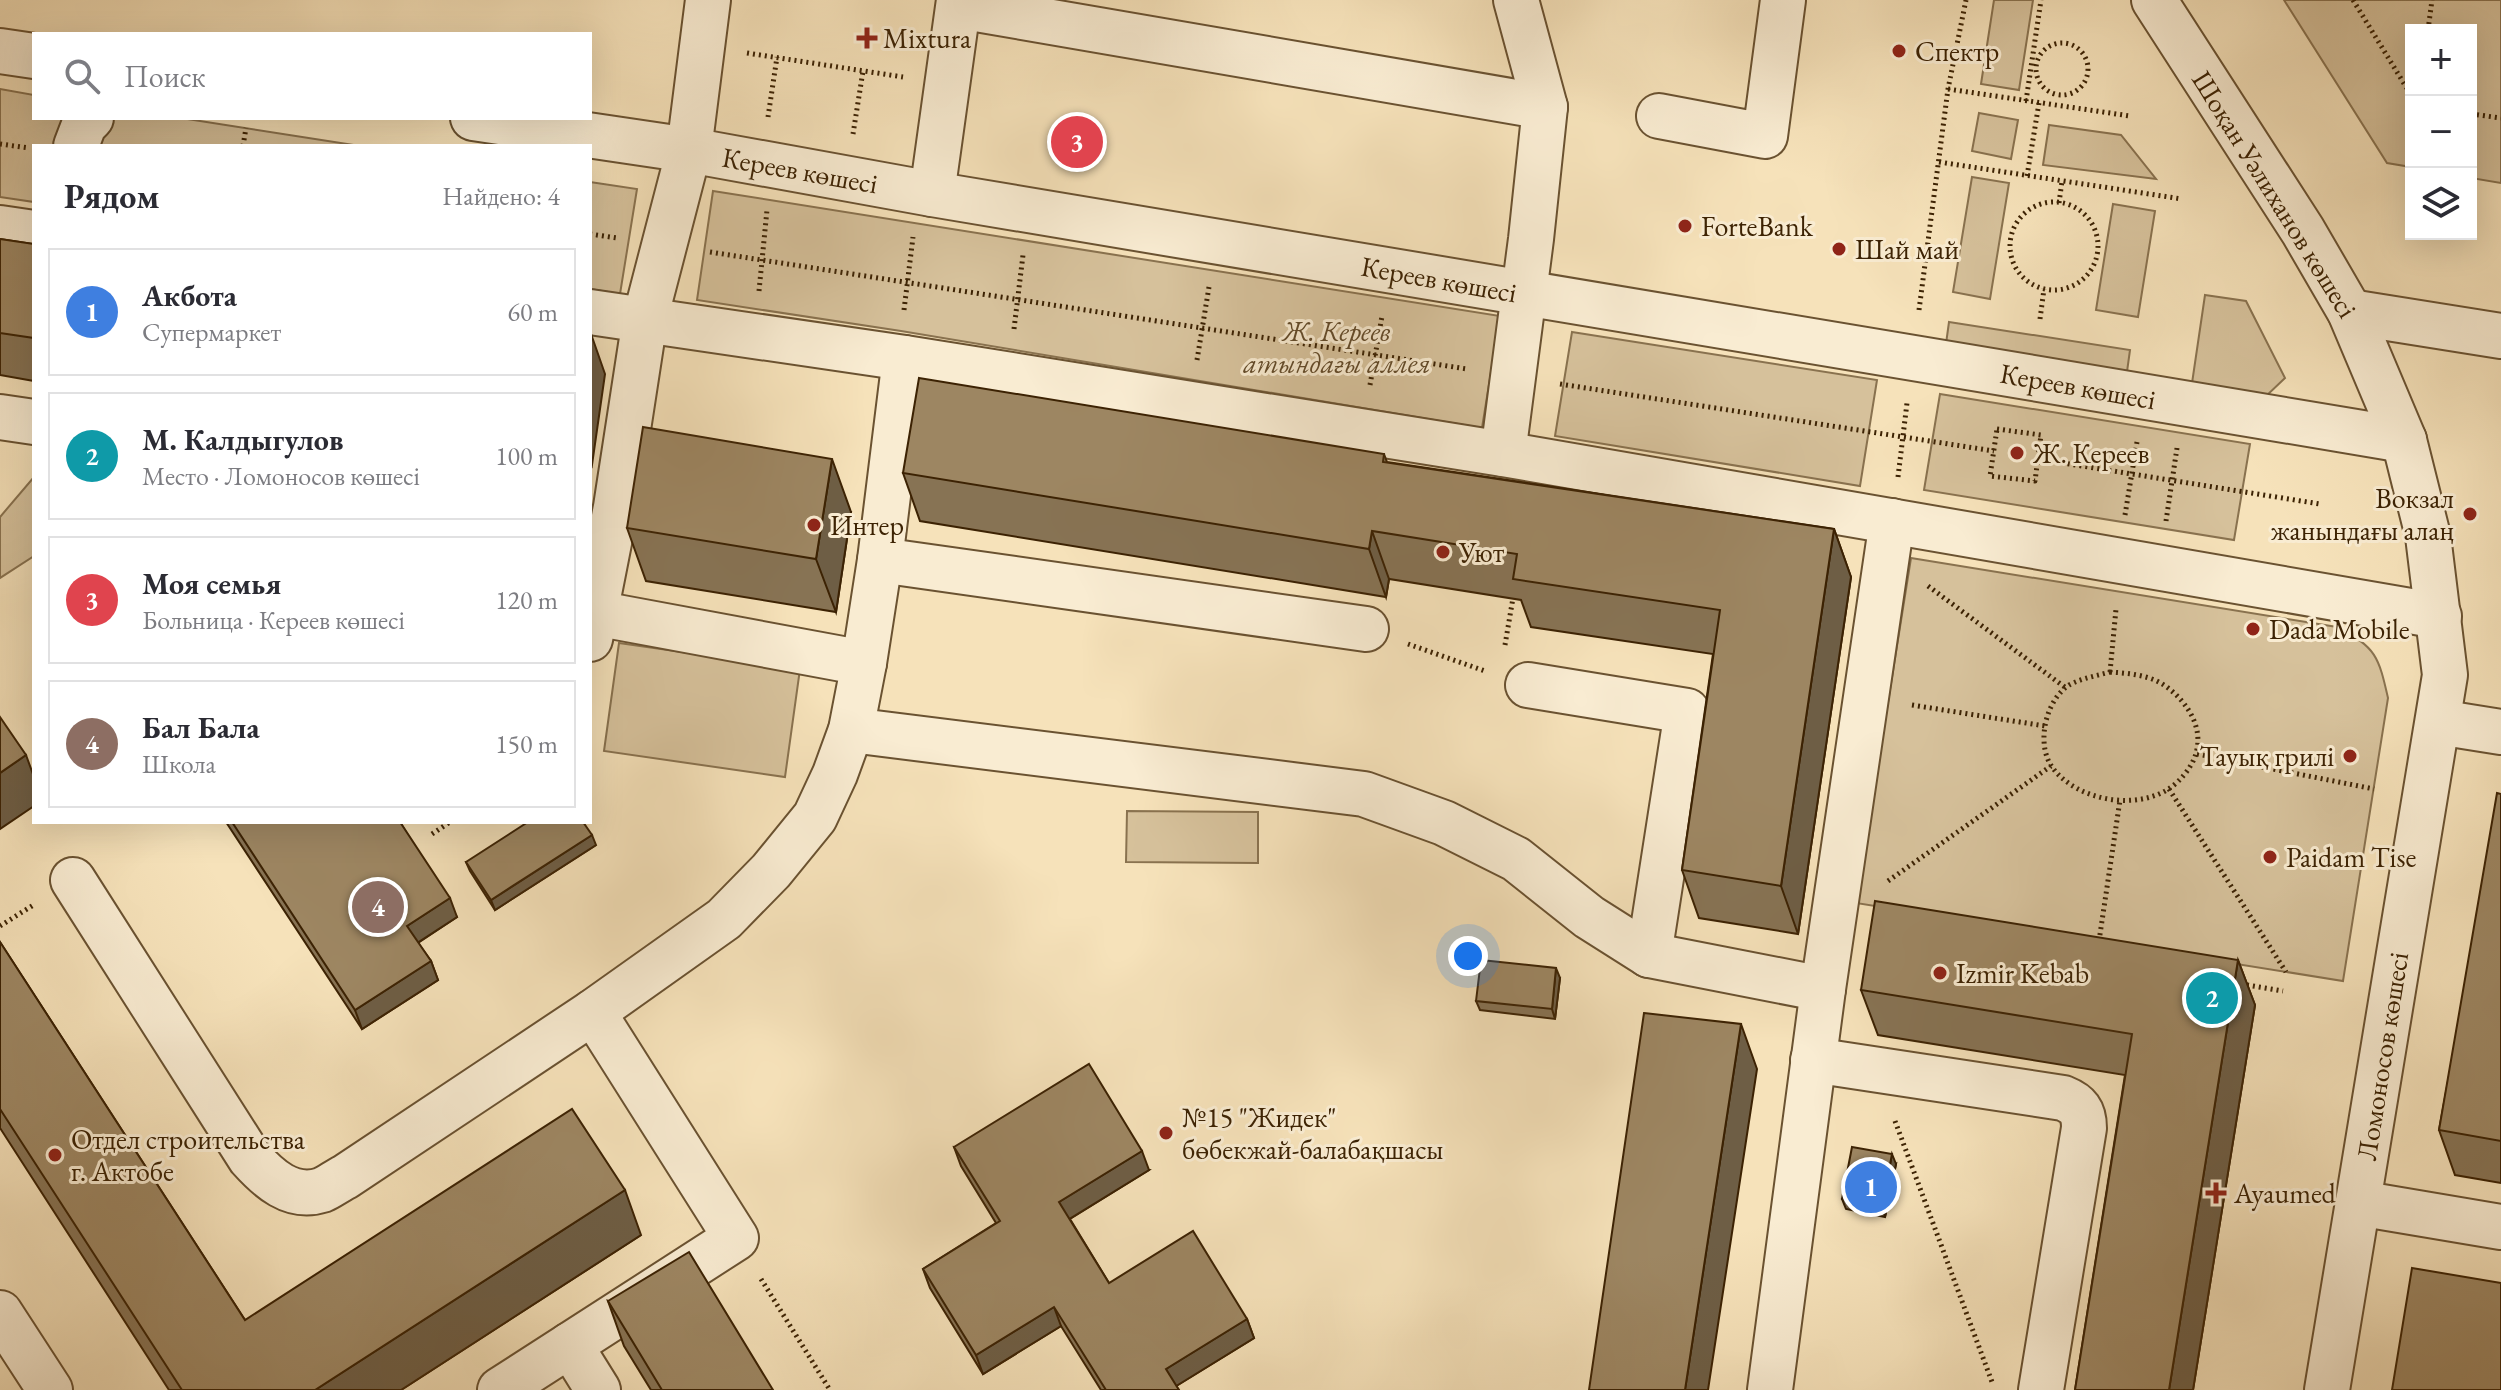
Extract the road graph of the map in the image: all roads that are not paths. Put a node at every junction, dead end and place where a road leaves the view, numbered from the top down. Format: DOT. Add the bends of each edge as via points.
graph roads {
  1 [pos="708,0"];
  2 [pos="1516,0"];
  3 [pos="1783,0"];
  4 [pos="2154,0"];
  5 [pos="959,3"];
  6 [pos="0,51"];
  7 [pos="32,56"];
  8 [pos="1545,107"];
  9 [pos="1659,116"];
  10 [pos="89,120"];
  11 [pos="486,120"];
  12 [pos="77,144"];
  13 [pos="689,150"];
  14 [pos="932,194"];
  15 [pos="0,228"];
  16 [pos="32,233"];
  17 [pos="1524,293"];
  18 [pos="592,312"];
  19 [pos="2350,312"];
  20 [pos="645,319"];
  21 [pos="2501,336"];
  22 [pos="904,338"];
  23 [pos="2404,440"];
  24 [pos="1503,454"];
  25 [pos="603,505"];
  26 [pos="1889,539"];
  27 [pos="880,560"];
  28 [pos="2439,616"];
  29 [pos="592,626"];
  30 [pos="1366,629"];
  31 [pos="864,663"];
  32 [pos="1514,681"];
  33 [pos="2438,722"];
  34 [pos="851,730"];
  35 [pos="2501,732"];
  36 [pos="73,880"];
  37 [pos="1649,955"];
  38 [pos="1823,989"];
  39 [pos="593,1012"];
  40 [pos="1813,1060"];
  41 [pos="2358,1203"];
  42 [pos="2501,1227"];
  43 [pos="3,1323"];
  44 [pos="570,1345"];
  45 [pos="50,1390"];
  46 [pos="500,1390"];
  47 [pos="598,1390"];
  48 [pos="1770,1390"];
  49 [pos="2041,1390"];
  50 [pos="2327,1390"];
  1 -- 13 [label="street"];
  2 -- 8 [label="street"];
  3 -- 9 [label="street" via="1765,136"];
  4 -- 19 [label="street, Шоқан Уәлиханов көшесі"];
  5 -- 8 [label="street"];
  5 -- 14 [label="street"];
  6 -- 7 [label="street"];
  8 -- 17 [label="street"];
  10 -- 12 [label="street"];
  11 -- 13 [label="street, Кереев көшесі"];
  13 -- 14 [label="street, Кереев көшесі"];
  13 -- 20 [label="street"];
  14 -- 17 [label="street, Кереев көшесі"];
  15 -- 16 [label="street"];
  17 -- 23 [label="street, Кереев көшесі"];
  17 -- 24 [label="street"];
  18 -- 20 [label="street"];
  19 -- 21 [label="street"];
  19 -- 23 [label="street, Шоқан Уәлиханов көшесі"];
  20 -- 22 [label="street"];
  20 -- 25 [label="street"];
  22 -- 24 [label="street"];
  22 -- 27 [label="street"];
  23 -- 28 [label="street, Шоқан Уәлиханов көшесі" via="2428,536"];
  24 -- 26 [label="street"];
  25 -- 29 [label="street"];
  26 -- 28 [label="street"];
  26 -- 38 [label="street"];
  27 -- 30 [label="street"];
  27 -- 31 [label="street"];
  28 -- 33 [label="street, Шоқан Уәлиханов көшесі" via="2445,675"];
  29 -- 31 [label="street"];
  31 -- 34 [label="street"];
  32 -- 37 [label="street" via="1687,711"];
  33 -- 35 [label="street"];
  33 -- 41 [label="street, Ломоносов көшесі"];
  34 -- 37 [label="street" via="1364,794 1444,823 1516,859 1589,917"];
  34 -- 39 [label="street" via="815,817 771,871 724,919"];
  36 -- 39 [label="street" via="250,1158 269,1180 295,1192 320,1190 345,1177"];
  37 -- 38 [label="street"];
  38 -- 40 [label="street"];
  39 -- 44 [label="street" via="736,1238"];
  40 -- 48 [label="street"];
  40 -- 49 [label="street" via="2063,1098 2081,1110 2084,1128"];
  41 -- 42 [label="street"];
  41 -- 50 [label="street, Ломоносов көшесі"];
  43 -- 45 [label="street"];
  44 -- 46 [label="street"];
  44 -- 47 [label="street"];
}
